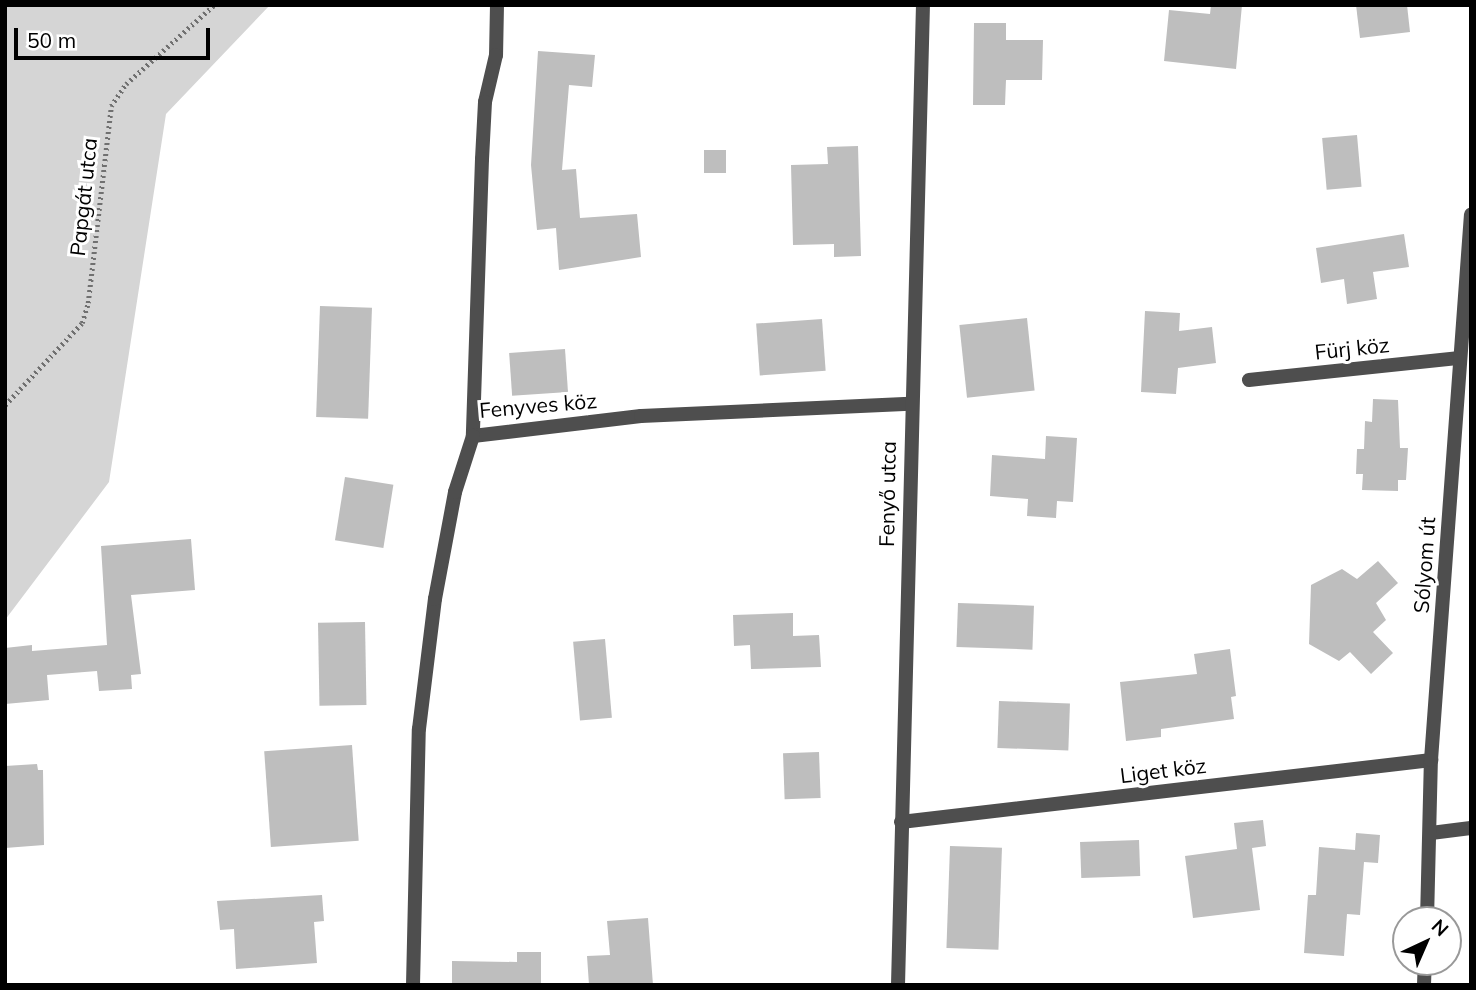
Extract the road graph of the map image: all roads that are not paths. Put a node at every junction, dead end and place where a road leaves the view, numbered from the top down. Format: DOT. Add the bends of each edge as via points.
graph roads {
  1 [pos="497,5"];
  2 [pos="923,5"];
  3 [pos="1471,214"];
  4 [pos="1469,268"];
  5 [pos="1460,358"];
  6 [pos="1250,380"];
  7 [pos="910,404"];
  8 [pos="473,436"];
  9 [pos="1431,761"];
  10 [pos="901,822"];
  11 [pos="1471,828"];
  12 [pos="1431,833"];
  13 [pos="1428,906"];
  14 [pos="413,985"];
  15 [pos="898,985"];
  1 -- 8 [label="street, Fenyves köz" via="496,55 485,102"];
  2 -- 7 [label="street, Fenyő utca"];
  3 -- 4 [label="street, Sólyom út"];
  4 -- 5 [label="street, Sólyom út"];
  5 -- 6 [label="street, Fürj köz"];
  5 -- 9 [label="street, Sólyom út"];
  7 -- 8 [label="street, Fenyves köz" via="641,416"];
  7 -- 10 [label="street, Fenyő utca"];
  8 -- 14 [label="street" via="455,492 419,729"];
  9 -- 10 [label="street, Liget köz"];
  9 -- 12 [label="street, Sólyom út"];
  10 -- 15 [label="street, Fenyő utca"];
  11 -- 12 [label="street"];
  12 -- 13 [label="street, Sólyom út"];
}
